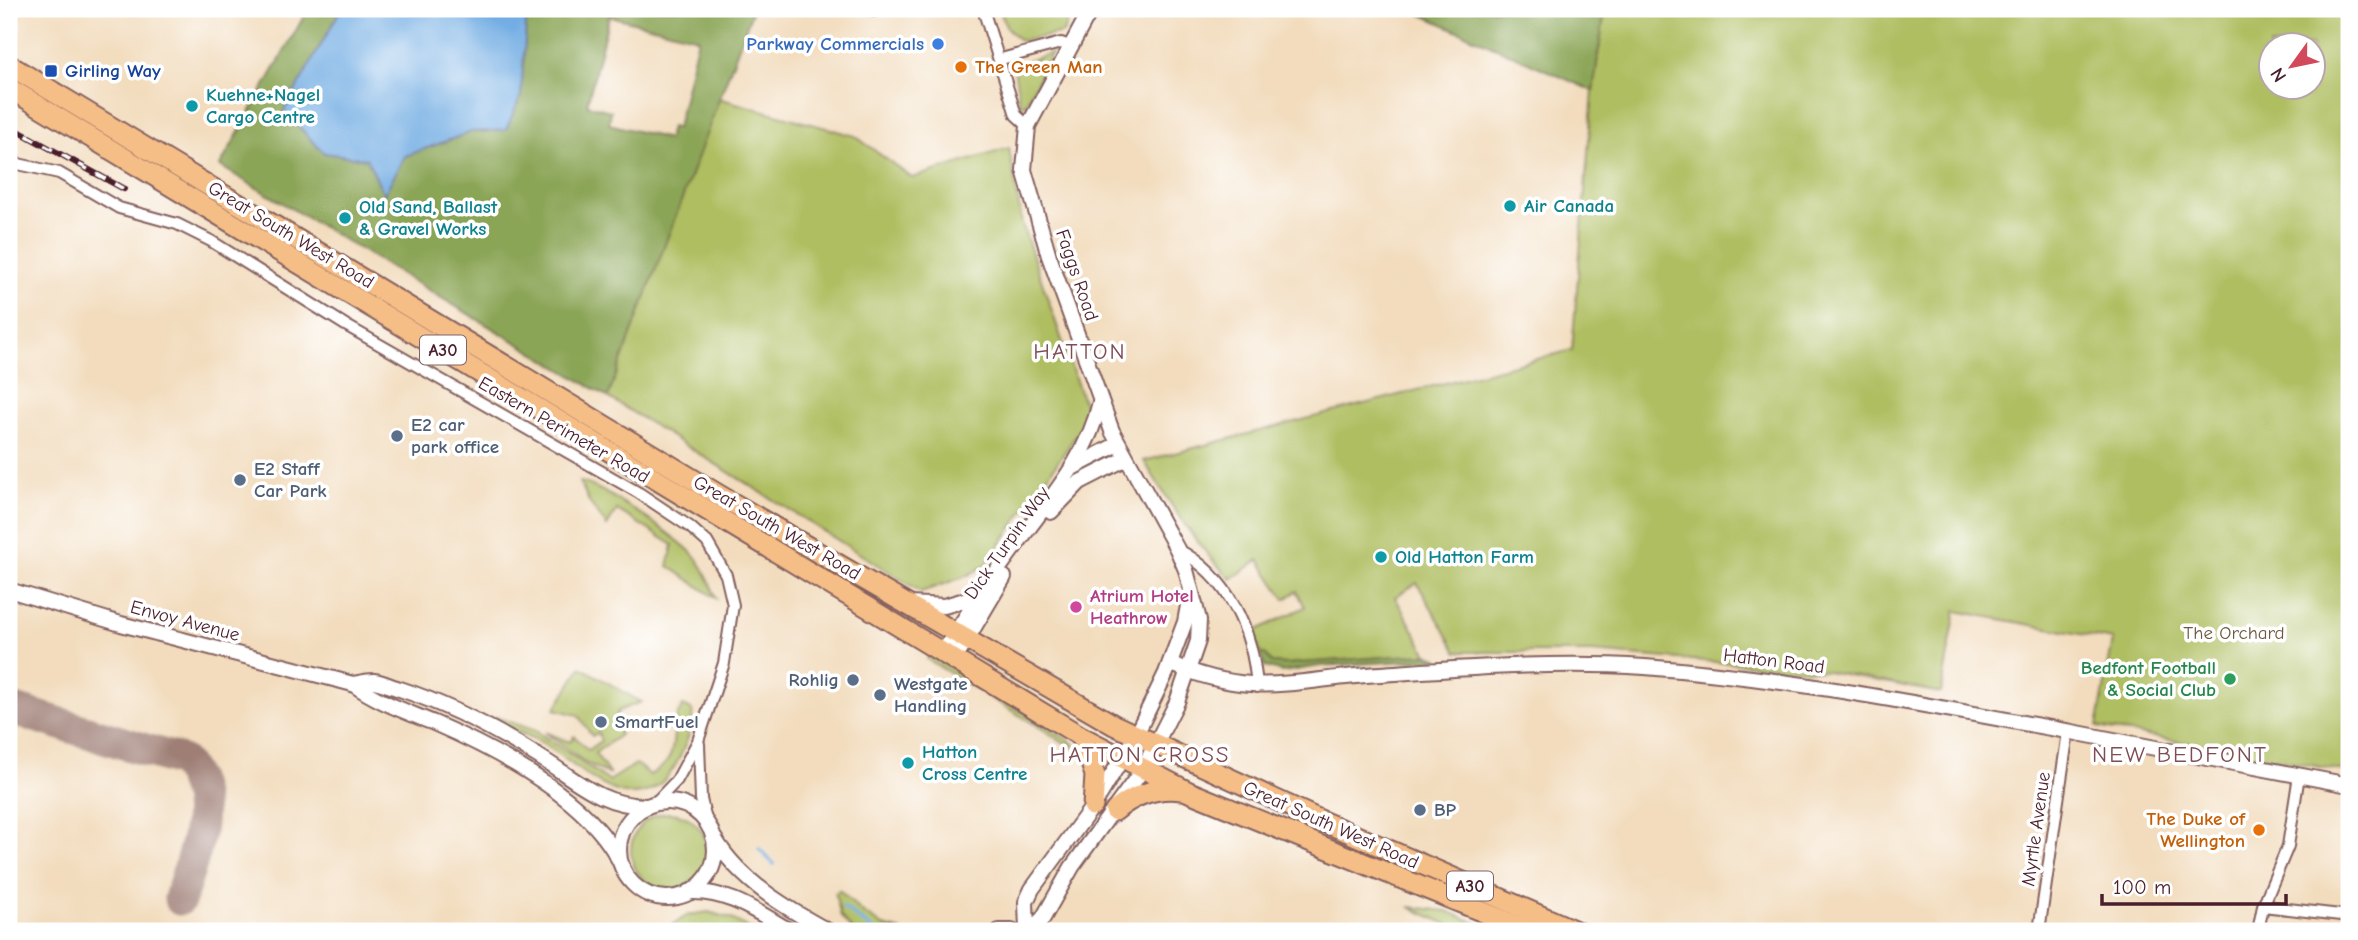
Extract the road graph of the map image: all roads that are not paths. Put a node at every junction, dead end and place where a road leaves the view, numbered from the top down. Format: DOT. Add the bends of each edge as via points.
graph roads {
  1 [pos="983,9"];
  2 [pos="1091,9"];
  3 [pos="1070,46"];
  4 [pos="1001,59"];
  5 [pos="9,65"];
  6 [pos="9,88"];
  7 [pos="1028,126"];
  8 [pos="9,162"];
  9 [pos="27,165"];
  10 [pos="9,172"];
  11 [pos="1100,402"];
  12 [pos="1118,444"];
  13 [pos="1125,459"];
  14 [pos="1073,468"];
  15 [pos="1177,549"];
  16 [pos="1190,588"];
  17 [pos="9,590"];
  18 [pos="979,596"];
  19 [pos="908,604"];
  20 [pos="962,630"];
  21 [pos="948,657"];
  22 [pos="1170,663"];
  23 [pos="1189,671"];
  24 [pos="352,684"];
  25 [pos="1257,687"];
  26 [pos="1138,730"];
  27 [pos="2068,732"];
  28 [pos="1082,737"];
  29 [pos="698,741"];
  30 [pos="1155,746"];
  31 [pos="1119,764"];
  32 [pos="1139,775"];
  33 [pos="2300,775"];
  34 [pos="2349,785"];
  35 [pos="1189,792"];
  36 [pos="650,805"];
  37 [pos="1093,806"];
  38 [pos="1115,811"];
  39 [pos="709,827"];
  40 [pos="622,866"];
  41 [pos="689,892"];
  42 [pos="2263,906"];
  43 [pos="2349,916"];
  44 [pos="790,931"];
  45 [pos="828,931"];
  46 [pos="999,931"];
  47 [pos="1012,931"];
  48 [pos="1029,931"];
  49 [pos="1530,931"];
  50 [pos="1576,931"];
  51 [pos="2039,931"];
  52 [pos="2258,931"];
  1 -- 4 [label="street"];
  2 -- 3 [label="street, Faggs Road"];
  3 -- 4 [label="street" via="1061,43"];
  3 -- 7 [label="street, Faggs Road"];
  4 -- 7 [label="street" via="1016,115"];
  5 -- 19 [label="highway, Great South West Road / A30" via="719,495"];
  6 -- 21 [label="highway, Great South West Road / A30"];
  7 -- 11 [label="street, Faggs Road" via="1024,152 1028,190"];
  8 -- 9 [label="street, Eastern Perimeter Road"];
  9 -- 10 [label="street"];
  9 -- 29 [label="street, Eastern Perimeter Road" via="58,173 119,208 177,224 211,241 690,527 707,542 726,575 733,605 724,663"];
  11 -- 12 [label="street, Faggs Road"];
  11 -- 14 [label="street, Dick Turpin Way" via="1094,426"];
  12 -- 13 [label="street, Faggs Road"];
  12 -- 14 [label="street"];
  13 -- 15 [label="street, Faggs Road"];
  13 -- 20 [label="street, Dick Turpin Way" via="1095,472 1067,492"];
  14 -- 18 [label="street, Dick Turpin Way"];
  15 -- 16 [label="street, Faggs Road"];
  15 -- 25 [label="street" via="1207,569 1237,606"];
  16 -- 22 [label="street, Faggs Road" via="1185,622"];
  16 -- 23 [label="street, Faggs Road" via="1199,620"];
  17 -- 24 [label="street, Envoy Avenue"];
  18 -- 19 [label="street" via="944,606"];
  18 -- 20 [label="street, Dick Turpin Way"];
  19 -- 20 [label="highway, Great South West Road / A30"];
  20 -- 21 [label="street"];
  20 -- 26 [label="highway, Great South West Road / A30"];
  21 -- 28 [label="highway, Great South West Road / A30"];
  22 -- 23 [label="street, Hatton Road"];
  22 -- 26 [label="street, Faggs Road"];
  23 -- 25 [label="street, Hatton Road"];
  23 -- 30 [label="street, Faggs Road"];
  24 -- 36 [label="street, Envoy Avenue" via="374,681 445,706 538,756 601,799 626,806"];
  24 -- 40 [label="street, Envoy Avenue" via="373,699 435,723 524,771 597,826"];
  25 -- 27 [label="street, Hatton Road" via="1543,663 1609,665 1808,684"];
  26 -- 30 [label="highway, Great South West Road / A30"];
  26 -- 31 [label="street, Faggs Road"];
  27 -- 33 [label="street, Hatton Road"];
  27 -- 51 [label="street, Myrtle Avenue"];
  28 -- 31 [label="highway, Great South West Road / A30"];
  28 -- 37 [label="highway" via="1095,775"];
  29 -- 36 [label="street, Eastern Perimeter Road" via="677,780"];
  29 -- 39 [label="street, Eastern Perimeter Road" via="701,799"];
  30 -- 32 [label="street, Faggs Road"];
  30 -- 50 [label="highway, Great South West Road / A30"];
  31 -- 32 [label="highway, Great South West Road / A30"];
  31 -- 37 [label="street, Faggs Road"];
  32 -- 35 [label="highway, Great South West Road / A30"];
  32 -- 38 [label="street, Faggs Road"];
  33 -- 34 [label="street, Hatton Road"];
  33 -- 42 [label="street" via="2288,846"];
  35 -- 38 [label="highway" via="1153,791"];
  35 -- 49 [label="highway, Great South West Road / A30"];
  36 -- 39 [label="street" via="676,802 689,807"];
  36 -- 40 [label="street" via="636,812 622,831"];
  37 -- 48 [label="street, Faggs Road" via="1032,889 1026,902"];
  38 -- 48 [label="street, Faggs Road" via="1072,867 1043,918"];
  39 -- 41 [label="street" via="713,864 704,880"];
  39 -- 45 [label="street" via="725,854 758,887"];
  40 -- 41 [label="street" via="634,885 645,892 667,898"];
  41 -- 44 [label="street" via="726,896"];
  42 -- 43 [label="street"];
  42 -- 52 [label="street"];
  46 -- 47 [label="street"];
}
